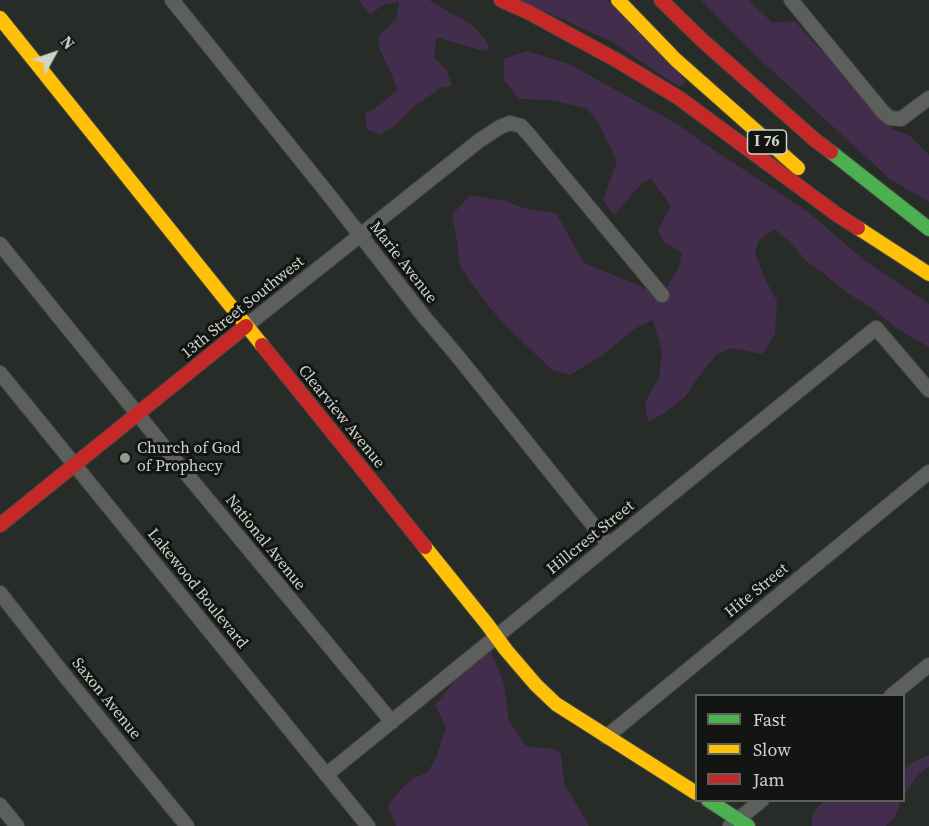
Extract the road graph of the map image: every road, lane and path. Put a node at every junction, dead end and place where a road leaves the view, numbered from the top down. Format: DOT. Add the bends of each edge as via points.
graph roads {
  1 [pos="172,0"];
  2 [pos="501,0"];
  3 [pos="618,0"];
  4 [pos="661,0"];
  5 [pos="678,0"];
  6 [pos="791,0"];
  7 [pos="0,18"];
  8 [pos="765,97"];
  9 [pos="929,98"];
  10 [pos="929,229"];
  11 [pos="360,235"];
  12 [pos="0,244"];
  13 [pos="929,272"];
  14 [pos="662,295"];
  15 [pos="246,326"];
  16 [pos="0,373"];
  17 [pos="929,390"];
  18 [pos="138,414"];
  19 [pos="75,465"];
  20 [pos="929,472"];
  21 [pos="0,525"];
  22 [pos="609,545"];
  23 [pos="0,593"];
  24 [pos="496,636"];
  25 [pos="929,665"];
  26 [pos="893,694"];
  27 [pos="392,722"];
  28 [pos="606,737"];
  29 [pos="326,775"];
  30 [pos="695,792"];
  31 [pos="709,802"];
  32 [pos="761,802"];
  33 [pos="0,805"];
  34 [pos="739,824"];
  35 [pos="17,826"];
  36 [pos="187,826"];
  37 [pos="368,826"];
  1 -- 11 [label="street, Marie Avenue"];
  2 -- 13 [label="main road" via="618,60 679,98 839,216"];
  3 -- 13 [label="main road, I 76" via="676,60 802,172"];
  4 -- 8 [label="main road, I 76"];
  5 -- 8 [label="main road"];
  6 -- 9 [label="street" via="890,118 901,119"];
  7 -- 15 [label="main road, Clearview Avenue"];
  8 -- 10 [label="main road, I 76"];
  11 -- 14 [label="street, 13th Street Southwest" via="480,140 510,123 530,136"];
  11 -- 15 [label="street, 13th Street Southwest"];
  11 -- 22 [label="street, Marie Avenue"];
  12 -- 18 [label="street, National Avenue"];
  15 -- 18 [label="main road, 13th Street Southwest"];
  15 -- 24 [label="main road, Clearview Avenue"];
  16 -- 19 [label="street, Lakewood Boulevard"];
  17 -- 22 [label="street, Hillcrest Street" via="876,328"];
  18 -- 19 [label="main road, 13th Street Southwest"];
  18 -- 27 [label="street, National Avenue"];
  19 -- 21 [label="main road, 13th Street Southwest"];
  19 -- 29 [label="street, Lakewood Boulevard"];
  20 -- 28 [label="street, Hite Street"];
  22 -- 24 [label="street, Hillcrest Street"];
  23 -- 36 [label="street, Saxon Avenue"];
  24 -- 27 [label="street, Hillcrest Street"];
  24 -- 28 [label="main road, Clearview Avenue" via="556,704"];
  25 -- 26 [label="street"];
  27 -- 29 [label="street, Hillcrest Street"];
  28 -- 30 [label="main road, Clearview Avenue"];
  29 -- 37 [label="street, Lakewood Boulevard"];
  31 -- 34 [label="main road"];
  32 -- 34 [label="street"];
  33 -- 35 [label="street"];
}
